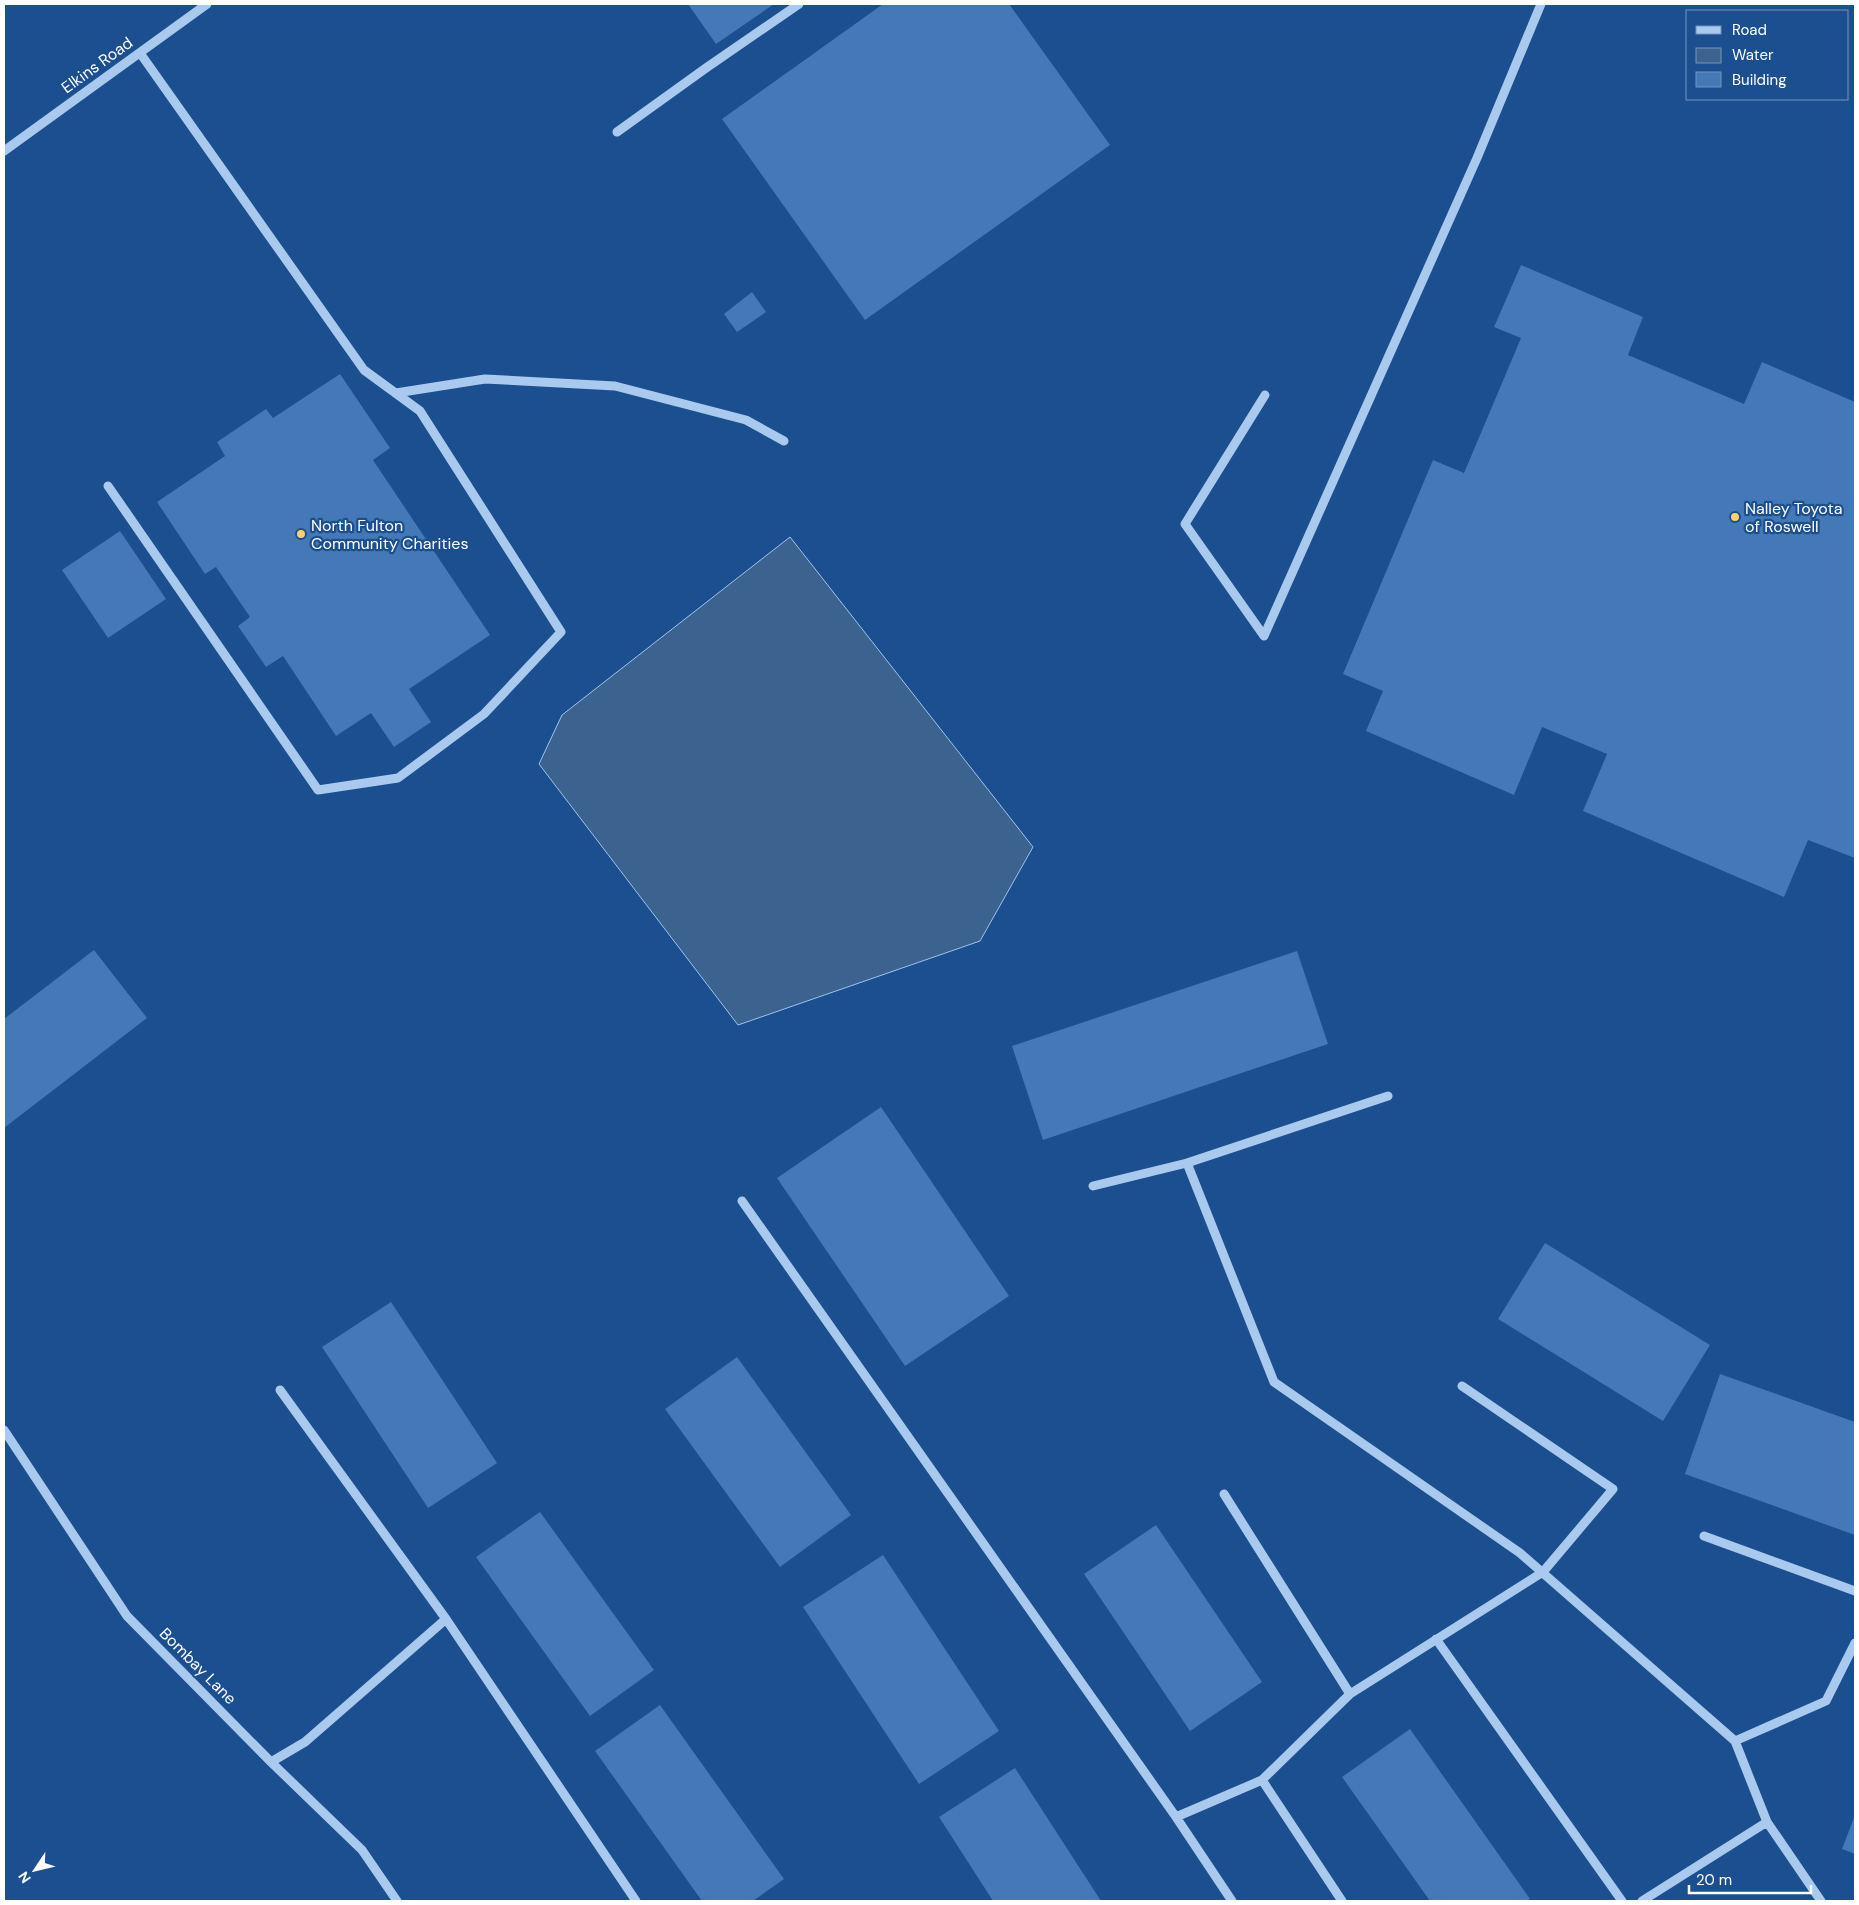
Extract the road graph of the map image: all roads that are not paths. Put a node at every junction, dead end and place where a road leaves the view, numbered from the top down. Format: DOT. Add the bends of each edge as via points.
graph roads {
  1 [pos="207,4"];
  2 [pos="799,4"];
  3 [pos="1541,4"];
  4 [pos="140,53"];
  5 [pos="617,132"];
  6 [pos="4,150"];
  7 [pos="396,393"];
  8 [pos="1265,395"];
  9 [pos="784,440"];
  10 [pos="108,486"];
  11 [pos="1388,1096"];
  12 [pos="1187,1163"];
  13 [pos="1093,1186"];
  14 [pos="742,1201"];
  15 [pos="1462,1386"];
  16 [pos="280,1390"];
  17 [pos="4,1430"];
  18 [pos="1224,1494"];
  19 [pos="1704,1536"];
  20 [pos="1543,1572"];
  21 [pos="1855,1591"];
  22 [pos="446,1619"];
  23 [pos="1436,1640"];
  24 [pos="1855,1643"];
  25 [pos="1350,1694"];
  26 [pos="1735,1741"];
  27 [pos="270,1762"];
  28 [pos="1262,1780"];
  29 [pos="1176,1817"];
  30 [pos="1767,1822"];
  31 [pos="397,1901"];
  32 [pos="636,1901"];
  33 [pos="1232,1901"];
  34 [pos="1342,1901"];
  35 [pos="1622,1901"];
  36 [pos="1642,1901"];
  37 [pos="1821,1901"];
  1 -- 4 [label="street, Elkins Road"];
  2 -- 5 [label="street"];
  3 -- 8 [label="street" via="1478,158 1264,636 1185,524"];
  4 -- 6 [label="street, Elkins Road"];
  4 -- 7 [label="street" via="364,370"];
  7 -- 9 [label="street" via="485,379 615,386 746,420"];
  7 -- 10 [label="street" via="420,412 561,632 484,714 398,778 318,790"];
  11 -- 12 [label="street"];
  12 -- 13 [label="street"];
  12 -- 20 [label="street" via="1274,1382"];
  14 -- 29 [label="street"];
  15 -- 20 [label="street" via="1613,1489"];
  16 -- 22 [label="street"];
  17 -- 27 [label="street, Bombay Lane" via="127,1616"];
  18 -- 25 [label="street"];
  19 -- 21 [label="street"];
  20 -- 23 [label="street"];
  20 -- 26 [label="street"];
  22 -- 27 [label="street" via="305,1742"];
  22 -- 32 [label="street"];
  23 -- 25 [label="street"];
  23 -- 35 [label="street"];
  24 -- 26 [label="street" via="1826,1701"];
  25 -- 28 [label="street"];
  26 -- 30 [label="street"];
  27 -- 31 [label="street, Bombay Lane" via="362,1850"];
  28 -- 29 [label="street"];
  28 -- 34 [label="street"];
  29 -- 33 [label="street"];
  30 -- 36 [label="street"];
  30 -- 37 [label="street"];
}
